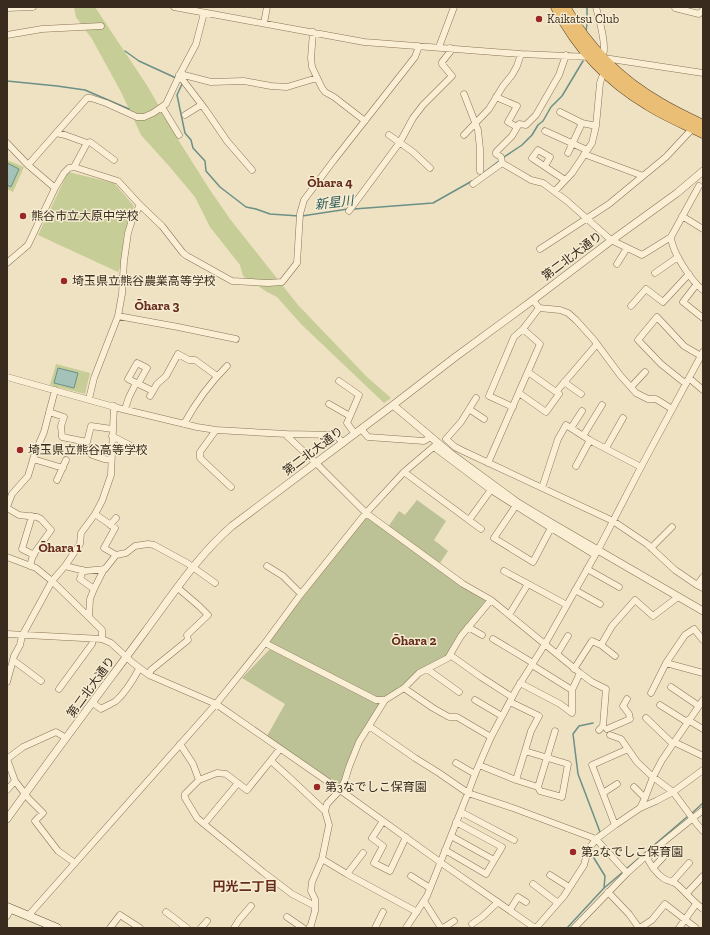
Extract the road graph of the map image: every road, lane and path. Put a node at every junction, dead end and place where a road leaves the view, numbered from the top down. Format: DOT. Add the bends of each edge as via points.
graph roads {
  1 [pos="33,7"];
  2 [pos="174,7"];
  3 [pos="267,7"];
  4 [pos="454,7"];
  5 [pos="556,7"];
  6 [pos="565,7"];
  7 [pos="596,7"];
  8 [pos="675,7"];
  9 [pos="7,8"];
  10 [pos="200,10"];
  11 [pos="703,10"];
  12 [pos="264,23"];
  13 [pos="101,26"];
  14 [pos="313,32"];
  15 [pos="7,35"];
  16 [pos="418,46"];
  17 [pos="439,47"];
  18 [pos="450,48"];
  19 [pos="521,54"];
  20 [pos="566,55"];
  21 [pos="589,56"];
  22 [pos="602,58"];
  23 [pos="606,73"];
  24 [pos="703,73"];
  25 [pos="179,77"];
  26 [pos="317,78"];
  27 [pos="464,94"];
  28 [pos="496,97"];
  29 [pos="201,104"];
  30 [pos="162,107"];
  31 [pos="560,112"];
  32 [pos="185,115"];
  33 [pos="365,121"];
  34 [pos="582,122"];
  35 [pos="475,123"];
  36 [pos="517,126"];
  37 [pos="596,126"];
  38 [pos="700,126"];
  39 [pos="545,131"];
  40 [pos="56,133"];
  41 [pos="703,134"];
  42 [pos="179,135"];
  43 [pos="389,135"];
  44 [pos="464,135"];
  45 [pos="400,142"];
  46 [pos="7,143"];
  47 [pos="86,143"];
  48 [pos="573,143"];
  49 [pos="586,152"];
  50 [pos="568,153"];
  51 [pos="114,160"];
  52 [pos="502,161"];
  53 [pos="28,165"];
  54 [pos="545,166"];
  55 [pos="74,167"];
  56 [pos="430,168"];
  57 [pos="252,170"];
  58 [pos="480,171"];
  59 [pos="703,172"];
  60 [pos="643,176"];
  61 [pos="565,180"];
  62 [pos="693,180"];
  63 [pos="473,184"];
  64 [pos="701,187"];
  65 [pos="55,188"];
  66 [pos="554,191"];
  67 [pos="140,205"];
  68 [pos="350,209"];
  69 [pos="682,216"];
  70 [pos="587,218"];
  71 [pos="703,229"];
  72 [pos="671,237"];
  73 [pos="611,240"];
  74 [pos="627,248"];
  75 [pos="540,249"];
  76 [pos="678,257"];
  77 [pos="7,263"];
  78 [pos="617,264"];
  79 [pos="655,273"];
  80 [pos="689,274"];
  81 [pos="696,285"];
  82 [pos="703,290"];
  83 [pos="532,300"];
  84 [pos="631,306"];
  85 [pos="539,308"];
  86 [pos="118,316"];
  87 [pos="703,318"];
  88 [pos="524,329"];
  89 [pos="236,339"];
  90 [pos="597,344"];
  91 [pos="702,354"];
  92 [pos="227,366"];
  93 [pos="528,372"];
  94 [pos="645,372"];
  95 [pos="217,376"];
  96 [pos="7,377"];
  97 [pos="688,381"];
  98 [pos="339,382"];
  99 [pos="564,382"];
  100 [pos="631,387"];
  101 [pos="55,390"];
  102 [pos="703,390"];
  103 [pos="519,392"];
  104 [pos="556,392"];
  105 [pos="581,394"];
  106 [pos="476,398"];
  107 [pos="89,400"];
  108 [pos="329,404"];
  109 [pos="602,405"];
  110 [pos="114,406"];
  111 [pos="393,406"];
  112 [pos="513,407"];
  113 [pos="125,409"];
  114 [pos="672,409"];
  115 [pos="469,410"];
  116 [pos="582,411"];
  117 [pos="49,412"];
  118 [pos="350,416"];
  119 [pos="623,418"];
  120 [pos="484,419"];
  121 [pos="184,424"];
  122 [pos="571,428"];
  123 [pos="361,429"];
  124 [pos="216,430"];
  125 [pos="112,432"];
  126 [pos="287,434"];
  127 [pos="355,434"];
  128 [pos="583,436"];
  129 [pos="431,437"];
  130 [pos="590,440"];
  131 [pos="343,443"];
  132 [pos="436,445"];
  133 [pos="606,448"];
  134 [pos="452,450"];
  135 [pos="141,451"];
  136 [pos="92,455"];
  137 [pos="33,459"];
  138 [pos="66,460"];
  139 [pos="111,460"];
  140 [pos="316,463"];
  141 [pos="488,463"];
  142 [pos="576,466"];
  143 [pos="641,467"];
  144 [pos="62,468"];
  145 [pos="404,472"];
  146 [pos="58,480"];
  147 [pos="231,487"];
  148 [pos="492,488"];
  149 [pos="542,488"];
  150 [pos="517,504"];
  151 [pos="7,508"];
  152 [pos="95,514"];
  153 [pos="366,514"];
  154 [pos="32,516"];
  155 [pos="116,518"];
  156 [pos="469,520"];
  157 [pos="613,521"];
  158 [pos="110,525"];
  159 [pos="552,526"];
  160 [pos="672,527"];
  161 [pos="481,529"];
  162 [pos="651,548"];
  163 [pos="596,553"];
  164 [pos="34,555"];
  165 [pos="116,555"];
  166 [pos="7,557"];
  167 [pos="30,566"];
  168 [pos="65,566"];
  169 [pos="267,566"];
  170 [pos="193,567"];
  171 [pos="104,569"];
  172 [pos="587,569"];
  173 [pos="83,570"];
  174 [pos="504,571"];
  175 [pos="703,577"];
  176 [pos="52,581"];
  177 [pos="215,583"];
  178 [pos="528,584"];
  179 [pos="697,585"];
  180 [pos="619,587"];
  181 [pos="94,588"];
  182 [pos="178,588"];
  183 [pos="703,588"];
  184 [pos="576,590"];
  185 [pos="301,594"];
  186 [pos="678,597"];
  187 [pos="491,600"];
  188 [pos="600,604"];
  189 [pos="567,605"];
  190 [pos="703,611"];
  191 [pos="509,615"];
  192 [pos="89,617"];
  193 [pos="468,627"];
  194 [pos="7,634"];
  195 [pos="482,635"];
  196 [pos="22,636"];
  197 [pos="568,636"];
  198 [pos="93,639"];
  199 [pos="102,639"];
  200 [pos="493,639"];
  201 [pos="703,640"];
  202 [pos="265,643"];
  203 [pos="545,644"];
  204 [pos="601,645"];
  205 [pos="450,654"];
  206 [pos="557,654"];
  207 [pos="615,656"];
  208 [pos="126,657"];
  209 [pos="13,660"];
  210 [pos="666,663"];
  211 [pos="532,664"];
  212 [pos="139,668"];
  213 [pos="574,668"];
  214 [pos="427,669"];
  215 [pos="580,673"];
  216 [pos="703,673"];
  217 [pos="149,675"];
  218 [pos="41,681"];
  219 [pos="7,682"];
  220 [pos="520,683"];
  221 [pos="670,687"];
  222 [pos="404,688"];
  223 [pos="59,689"];
  224 [pos="572,690"];
  225 [pos="459,692"];
  226 [pos="651,692"];
  227 [pos="627,699"];
  228 [pos="385,700"];
  229 [pos="475,700"];
  230 [pos="511,700"];
  231 [pos="703,700"];
  232 [pos="92,703"];
  233 [pos="216,704"];
  234 [pos="660,705"];
  235 [pos="699,706"];
  236 [pos="502,716"];
  237 [pos="646,718"];
  238 [pos="688,721"];
  239 [pos="369,726"];
  240 [pos="703,729"];
  241 [pos="599,730"];
  242 [pos="555,731"];
  243 [pos="491,737"];
  244 [pos="66,738"];
  245 [pos="674,743"];
  246 [pos="180,744"];
  247 [pos="280,749"];
  248 [pos="628,749"];
  249 [pos="525,751"];
  250 [pos="703,756"];
  251 [pos="548,758"];
  252 [pos="7,759"];
  253 [pos="271,761"];
  254 [pos="456,763"];
  255 [pos="479,765"];
  256 [pos="9,770"];
  257 [pos="703,770"];
  258 [pos="475,774"];
  259 [pos="653,777"];
  260 [pos="700,777"];
  261 [pos="199,780"];
  262 [pos="516,780"];
  263 [pos="15,781"];
  264 [pos="238,783"];
  265 [pos="617,784"];
  266 [pos="538,787"];
  267 [pos="634,787"];
  268 [pos="7,790"];
  269 [pos="340,790"];
  270 [pos="672,792"];
  271 [pos="468,793"];
  272 [pos="602,793"];
  273 [pos="25,794"];
  274 [pos="645,798"];
  275 [pos="640,808"];
  276 [pos="703,810"];
  277 [pos="325,811"];
  278 [pos="461,812"];
  279 [pos="7,818"];
  280 [pos="692,818"];
  281 [pos="383,821"];
  282 [pos="456,822"];
  283 [pos="204,824"];
  284 [pos="615,825"];
  285 [pos="703,831"];
  286 [pos="451,836"];
  287 [pos="406,837"];
  288 [pos="596,839"];
  289 [pos="514,840"];
  290 [pos="445,850"];
  291 [pos="363,853"];
  292 [pos="666,854"];
  293 [pos="646,856"];
  294 [pos="322,859"];
  295 [pos="494,860"];
  296 [pos="440,862"];
  297 [pos="75,863"];
  298 [pos="689,863"];
  299 [pos="653,868"];
  300 [pos="625,871"];
  301 [pos="347,874"];
  302 [pos="550,875"];
  303 [pos="411,876"];
  304 [pos="703,876"];
  305 [pos="672,882"];
  306 [pos="533,884"];
  307 [pos="569,887"];
  308 [pos="430,888"];
  309 [pos="608,892"];
  310 [pos="687,894"];
  311 [pos="424,901"];
  312 [pos="498,902"];
  313 [pos="526,902"];
  314 [pos="558,903"];
  315 [pos="696,904"];
  316 [pos="251,906"];
  317 [pos="315,906"];
  318 [pos="703,908"];
  319 [pos="8,910"];
  320 [pos="510,910"];
  321 [pos="166,912"];
  322 [pos="383,912"];
  323 [pos="417,912"];
  324 [pos="28,916"];
  325 [pos="287,917"];
  326 [pos="685,920"];
  327 [pos="207,921"];
  328 [pos="454,921"];
  329 [pos="472,924"];
  330 [pos="57,928"];
  331 [pos="110,928"];
  332 [pos="140,928"];
  333 [pos="187,928"];
  334 [pos="201,928"];
  335 [pos="234,928"];
  336 [pos="303,928"];
  337 [pos="309,928"];
  338 [pos="375,928"];
  339 [pos="406,928"];
  340 [pos="442,928"];
  341 [pos="535,928"];
  342 [pos="574,928"];
  343 [pos="639,928"];
  344 [pos="679,928"];
  345 [pos="696,928"];
  1 -- 9 [label="street"];
  2 -- 10 [label="street"];
  3 -- 12 [label="street"];
  4 -- 17 [label="street"];
  5 -- 21 [label="highway"];
  6 -- 22 [label="highway" via="579,30"];
  7 -- 22 [label="street" via="602,29"];
  8 -- 11 [label="street" via="699,14"];
  10 -- 12 [label="street"];
  10 -- 25 [label="street" via="196,44"];
  12 -- 14 [label="street"];
  13 -- 15 [label="street" via="42,29"];
  14 -- 16 [label="street" via="364,42"];
  14 -- 26 [label="street" via="311,58"];
  16 -- 17 [label="street"];
  16 -- 33 [label="street" via="415,57"];
  17 -- 18 [label="street"];
  18 -- 19 [label="street"];
  18 -- 45 [label="street" via="442,64 452,76 412,118"];
  19 -- 20 [label="street"];
  19 -- 28 [label="street" via="512,75"];
  20 -- 21 [label="street"];
  20 -- 36 [label="street" via="536,115 526,125"];
  21 -- 22 [label="street"];
  21 -- 23 [label="highway"];
  22 -- 24 [label="street"];
  22 -- 38 [label="highway" via="635,88"];
  23 -- 37 [label="street" via="600,83"];
  23 -- 38 [label="highway" via="648,106"];
  25 -- 26 [label="street" via="211,82 243,81 287,87"];
  25 -- 29 [label="street"];
  25 -- 30 [label="street" via="166,104"];
  26 -- 33 [label="street" via="325,92"];
  27 -- 35 [label="street"];
  28 -- 35 [label="street" via="489,109"];
  28 -- 36 [label="street" via="517,106 508,122"];
  29 -- 32 [label="street"];
  29 -- 57 [label="street" via="227,142"];
  30 -- 40 [label="street" via="144,117 137,117 87,98"];
  30 -- 42 [label="street"];
  31 -- 34 [label="street"];
  33 -- 67 [label="street" via="304,200 300,216 297,263 282,282 232,280 187,256"];
  34 -- 37 [label="street"];
  34 -- 48 [label="street"];
  35 -- 44 [label="street"];
  35 -- 58 [label="street" via="480,149"];
  36 -- 52 [label="street" via="512,136 496,152"];
  37 -- 49 [label="street" via="592,143"];
  38 -- 41 [label="highway"];
  38 -- 60 [label="street"];
  39 -- 48 [label="street"];
  40 -- 47 [label="street"];
  40 -- 53 [label="street"];
  43 -- 45 [label="street"];
  45 -- 56 [label="street"];
  45 -- 68 [label="street"];
  46 -- 53 [label="street"];
  47 -- 51 [label="street" via="90,142"];
  47 -- 55 [label="street"];
  48 -- 49 [label="street"];
  48 -- 50 [label="street"];
  49 -- 60 [label="street"];
  49 -- 61 [label="street"];
  52 -- 63 [label="street"];
  52 -- 66 [label="street" via="531,180 543,182"];
  53 -- 65 [label="street"];
  54 -- 61 [label="street"];
  55 -- 65 [label="street" via="64,173"];
  55 -- 67 [label="street" via="118,181"];
  59 -- 62 [label="street, 第二北大通り"];
  60 -- 70 [label="street"];
  61 -- 66 [label="street"];
  62 -- 64 [label="street"];
  62 -- 73 [label="street, 第二北大通り"];
  64 -- 69 [label="street"];
  65 -- 77 [label="street" via="28,245"];
  66 -- 70 [label="street"];
  67 -- 86 [label="street" via="128,233"];
  69 -- 71 [label="street"];
  69 -- 72 [label="street"];
  70 -- 73 [label="street"];
  70 -- 75 [label="street"];
  72 -- 74 [label="street" via="642,255"];
  72 -- 76 [label="street"];
  73 -- 74 [label="street"];
  73 -- 83 [label="street, 第二北大通り"];
  74 -- 78 [label="street"];
  76 -- 79 [label="street"];
  76 -- 80 [label="street"];
  80 -- 81 [label="street"];
  80 -- 84 [label="street" via="663,302 646,289"];
  81 -- 82 [label="street"];
  81 -- 87 [label="street" via="683,302"];
  83 -- 85 [label="street"];
  83 -- 111 [label="street, 第二北大通り"];
  85 -- 88 [label="street"];
  85 -- 90 [label="street" via="568,313"];
  86 -- 89 [label="street"];
  86 -- 107 [label="street" via="94,378"];
  88 -- 93 [label="street" via="540,344"];
  88 -- 112 [label="street" via="514,337 489,396"];
  90 -- 99 [label="street"];
  90 -- 100 [label="street"];
  91 -- 97 [label="street"];
  91 -- 97 [label="street" via="684,346 657,317 638,340 661,364"];
  92 -- 95 [label="street"];
  93 -- 103 [label="street"];
  93 -- 104 [label="street"];
  94 -- 100 [label="street"];
  95 -- 113 [label="street" via="195,360 178,354 166,376 151,394 137,383"];
  95 -- 121 [label="street"];
  96 -- 101 [label="street"];
  97 -- 102 [label="street"];
  97 -- 114 [label="street"];
  98 -- 118 [label="street" via="360,395"];
  99 -- 104 [label="street"];
  99 -- 105 [label="street"];
  100 -- 114 [label="street" via="636,393"];
  101 -- 107 [label="street"];
  101 -- 117 [label="street"];
  103 -- 104 [label="street" via="546,412 559,394"];
  103 -- 112 [label="street"];
  106 -- 115 [label="street"];
  107 -- 110 [label="street"];
  108 -- 118 [label="street"];
  109 -- 128 [label="street"];
  110 -- 113 [label="street"];
  110 -- 125 [label="street"];
  111 -- 123 [label="street, 第二北大通り"];
  111 -- 129 [label="street"];
  112 -- 141 [label="street"];
  113 -- 121 [label="street"];
  114 -- 143 [label="street"];
  115 -- 120 [label="street"];
  115 -- 134 [label="street" via="446,439"];
  116 -- 122 [label="street"];
  117 -- 125 [label="street" via="64,417 61,426 62,437 87,442 91,426"];
  117 -- 137 [label="street"];
  118 -- 127 [label="street" via="347,423"];
  119 -- 133 [label="street"];
  121 -- 124 [label="street"];
  122 -- 128 [label="street"];
  122 -- 149 [label="street" via="566,425 558,439"];
  123 -- 127 [label="street, 第二北大通り"];
  123 -- 129 [label="street" via="368,437 424,441"];
  124 -- 126 [label="street"];
  124 -- 147 [label="street" via="200,452 200,458"];
  125 -- 135 [label="street"];
  125 -- 139 [label="street"];
  126 -- 131 [label="street" via="336,435"];
  126 -- 140 [label="street"];
  127 -- 131 [label="street, 第二北大通り"];
  128 -- 130 [label="street"];
  129 -- 132 [label="street"];
  130 -- 133 [label="street"];
  130 -- 142 [label="street"];
  131 -- 140 [label="street, 第二北大通り"];
  132 -- 134 [label="street"];
  132 -- 145 [label="street"];
  132 -- 148 [label="street"];
  133 -- 143 [label="street"];
  134 -- 141 [label="street"];
  134 -- 148 [label="street"];
  136 -- 139 [label="street"];
  137 -- 144 [label="street"];
  137 -- 151 [label="street" via="28,476 12,494"];
  138 -- 144 [label="street"];
  139 -- 152 [label="street" via="111,475"];
  140 -- 153 [label="street"];
  140 -- 170 [label="street, 第二北大通り" via="221,535"];
  141 -- 149 [label="street"];
  143 -- 157 [label="street"];
  144 -- 146 [label="street"];
  145 -- 153 [label="street"];
  145 -- 156 [label="street"];
  148 -- 150 [label="street"];
  148 -- 156 [label="street"];
  149 -- 157 [label="street"];
  150 -- 159 [label="street"];
  150 -- 159 [label="street" via="494,538 533,562"];
  151 -- 154 [label="street" via="19,515"];
  152 -- 158 [label="street"];
  152 -- 168 [label="street" via="81,533 80,544"];
  153 -- 185 [label="street"];
  153 -- 187 [label="street" via="463,584"];
  154 -- 164 [label="street" via="22,549"];
  154 -- 164 [label="street" via="41,519 51,530"];
  155 -- 158 [label="street"];
  156 -- 161 [label="street"];
  157 -- 162 [label="street"];
  157 -- 163 [label="street"];
  158 -- 165 [label="street" via="114,528 104,548"];
  159 -- 163 [label="street"];
  160 -- 162 [label="street"];
  162 -- 179 [label="street" via="675,570"];
  163 -- 172 [label="street"];
  163 -- 186 [label="street"];
  164 -- 167 [label="street"];
  165 -- 170 [label="street" via="126,553 135,546 148,544"];
  165 -- 171 [label="street"];
  166 -- 167 [label="street"];
  167 -- 176 [label="street"];
  168 -- 173 [label="street"];
  168 -- 176 [label="street"];
  169 -- 185 [label="street" via="283,576"];
  170 -- 177 [label="street"];
  170 -- 182 [label="street, 第二北大通り"];
  171 -- 173 [label="street"];
  171 -- 181 [label="street"];
  172 -- 180 [label="street"];
  172 -- 184 [label="street"];
  173 -- 181 [label="street" via="80,579"];
  174 -- 178 [label="street"];
  175 -- 179 [label="street"];
  176 -- 192 [label="street"];
  176 -- 196 [label="street"];
  178 -- 189 [label="street"];
  178 -- 191 [label="street"];
  179 -- 183 [label="street"];
  181 -- 192 [label="street" via="90,598"];
  182 -- 208 [label="street, 第二北大通り"];
  182 -- 217 [label="street" via="208,615 187,635 188,640 151,670"];
  184 -- 188 [label="street"];
  184 -- 189 [label="street"];
  185 -- 202 [label="street"];
  186 -- 190 [label="street"];
  186 -- 204 [label="street" via="653,616 635,600 612,626"];
  187 -- 191 [label="street"];
  187 -- 193 [label="street"];
  189 -- 203 [label="street"];
  191 -- 203 [label="street"];
  192 -- 199 [label="street" via="102,630"];
  193 -- 195 [label="street"];
  193 -- 205 [label="street"];
  194 -- 196 [label="street"];
  196 -- 198 [label="street"];
  196 -- 209 [label="street"];
  197 -- 206 [label="street"];
  198 -- 199 [label="street"];
  198 -- 223 [label="street"];
  199 -- 208 [label="street" via="112,643"];
  200 -- 211 [label="street"];
  201 -- 210 [label="street" via="694,628 685,635"];
  202 -- 228 [label="street" via="376,700"];
  202 -- 233 [label="street"];
  203 -- 206 [label="street"];
  203 -- 211 [label="street"];
  204 -- 207 [label="street"];
  204 -- 213 [label="street" via="592,641"];
  205 -- 214 [label="street" via="448,658"];
  205 -- 230 [label="street"];
  206 -- 213 [label="street"];
  208 -- 212 [label="street"];
  208 -- 232 [label="street, 第二北大通り"];
  209 -- 218 [label="street"];
  209 -- 219 [label="street"];
  210 -- 216 [label="street"];
  210 -- 226 [label="street"];
  211 -- 220 [label="street"];
  211 -- 224 [label="street"];
  212 -- 217 [label="street"];
  212 -- 232 [label="street" via="131,683 115,701 102,709"];
  213 -- 215 [label="street"];
  214 -- 222 [label="street" via="419,673"];
  214 -- 225 [label="street"];
  215 -- 224 [label="street"];
  215 -- 241 [label="street" via="606,689 603,726"];
  217 -- 233 [label="street"];
  220 -- 224 [label="street" via="572,713"];
  220 -- 230 [label="street"];
  221 -- 235 [label="street"];
  222 -- 228 [label="street"];
  222 -- 243 [label="street" via="432,708 449,717 457,717"];
  227 -- 248 [label="street" via="623,706 630,719 608,732 622,739"];
  228 -- 239 [label="street"];
  229 -- 236 [label="street"];
  230 -- 236 [label="street"];
  230 -- 249 [label="street" via="539,716 530,731"];
  231 -- 235 [label="street"];
  232 -- 244 [label="street, 第二北大通り"];
  233 -- 246 [label="street"];
  233 -- 247 [label="street"];
  234 -- 238 [label="street"];
  235 -- 238 [label="street"];
  236 -- 243 [label="street"];
  237 -- 245 [label="street"];
  238 -- 240 [label="street"];
  238 -- 245 [label="street"];
  239 -- 269 [label="street" via="359,742"];
  239 -- 271 [label="street"];
  242 -- 251 [label="street"];
  243 -- 255 [label="street"];
  244 -- 252 [label="street" via="56,732 23,747"];
  244 -- 273 [label="street, 第二北大通り"];
  245 -- 250 [label="street"];
  245 -- 259 [label="street"];
  246 -- 261 [label="street" via="193,764"];
  246 -- 297 [label="street"];
  247 -- 253 [label="street"];
  247 -- 269 [label="street"];
  248 -- 259 [label="street"];
  248 -- 272 [label="street" via="592,765"];
  249 -- 251 [label="street"];
  249 -- 262 [label="street"];
  251 -- 266 [label="street"];
  251 -- 266 [label="street" via="568,764 562,797 540,791"];
  252 -- 256 [label="street"];
  253 -- 264 [label="street" via="247,790"];
  253 -- 277 [label="street"];
  254 -- 258 [label="street"];
  255 -- 258 [label="street"];
  255 -- 262 [label="street"];
  256 -- 263 [label="street"];
  257 -- 260 [label="street"];
  258 -- 271 [label="street"];
  259 -- 270 [label="street"];
  259 -- 274 [label="street"];
  260 -- 270 [label="street"];
  261 -- 264 [label="street" via="217,773 226,774"];
  261 -- 283 [label="street" via="185,794 185,798 197,818"];
  262 -- 266 [label="street"];
  263 -- 268 [label="street"];
  263 -- 273 [label="street"];
  264 -- 283 [label="street"];
  265 -- 272 [label="street"];
  267 -- 274 [label="street"];
  269 -- 277 [label="street" via="327,804"];
  269 -- 281 [label="street"];
  270 -- 275 [label="street"];
  270 -- 280 [label="street"];
  271 -- 278 [label="street"];
  271 -- 288 [label="street"];
  272 -- 284 [label="street"];
  273 -- 279 [label="street, 第二北大通り"];
  273 -- 297 [label="street" via="43,813 35,821 58,851"];
  274 -- 275 [label="street"];
  275 -- 284 [label="street"];
  276 -- 280 [label="street"];
  277 -- 294 [label="street" via="329,825"];
  278 -- 282 [label="street"];
  278 -- 289 [label="street"];
  280 -- 285 [label="street"];
  280 -- 293 [label="street"];
  281 -- 287 [label="street"];
  281 -- 287 [label="street" via="372,838 383,846 374,863 390,871"];
  282 -- 286 [label="street"];
  282 -- 295 [label="street" via="502,847"];
  283 -- 317 [label="street" via="262,872 292,894"];
  284 -- 288 [label="street"];
  286 -- 290 [label="street"];
  286 -- 295 [label="street"];
  287 -- 296 [label="street"];
  288 -- 300 [label="street"];
  288 -- 307 [label="street" via="588,850 584,865"];
  290 -- 295 [label="street" via="486,874"];
  290 -- 296 [label="street"];
  291 -- 301 [label="street"];
  292 -- 299 [label="street"];
  293 -- 299 [label="street"];
  293 -- 300 [label="street"];
  294 -- 301 [label="street"];
  294 -- 317 [label="street" via="312,882"];
  296 -- 308 [label="street"];
  296 -- 312 [label="street"];
  297 -- 324 [label="street"];
  298 -- 305 [label="street"];
  299 -- 305 [label="street" via="662,878"];
  300 -- 309 [label="street"];
  301 -- 323 [label="street"];
  302 -- 307 [label="street"];
  303 -- 308 [label="street"];
  304 -- 310 [label="street"];
  305 -- 310 [label="street"];
  306 -- 314 [label="street"];
  307 -- 314 [label="street"];
  308 -- 311 [label="street"];
  309 -- 342 [label="street"];
  309 -- 343 [label="street"];
  310 -- 315 [label="street"];
  311 -- 323 [label="street"];
  311 -- 340 [label="street"];
  312 -- 320 [label="street"];
  312 -- 329 [label="street"];
  313 -- 320 [label="street" via="518,897"];
  314 -- 341 [label="street"];
  315 -- 318 [label="street"];
  315 -- 326 [label="street"];
  316 -- 335 [label="street"];
  317 -- 337 [label="street"];
  319 -- 324 [label="main road"];
  320 -- 341 [label="street"];
  321 -- 333 [label="street"];
  322 -- 338 [label="street"];
  323 -- 339 [label="street"];
  324 -- 330 [label="main road"];
  325 -- 336 [label="street"];
  326 -- 343 [label="street" via="665,904 652,920"];
  326 -- 344 [label="street"];
  326 -- 345 [label="street"];
  327 -- 334 [label="street"];
  328 -- 340 [label="street"];
  331 -- 332 [label="street" via="120,915"];
}
